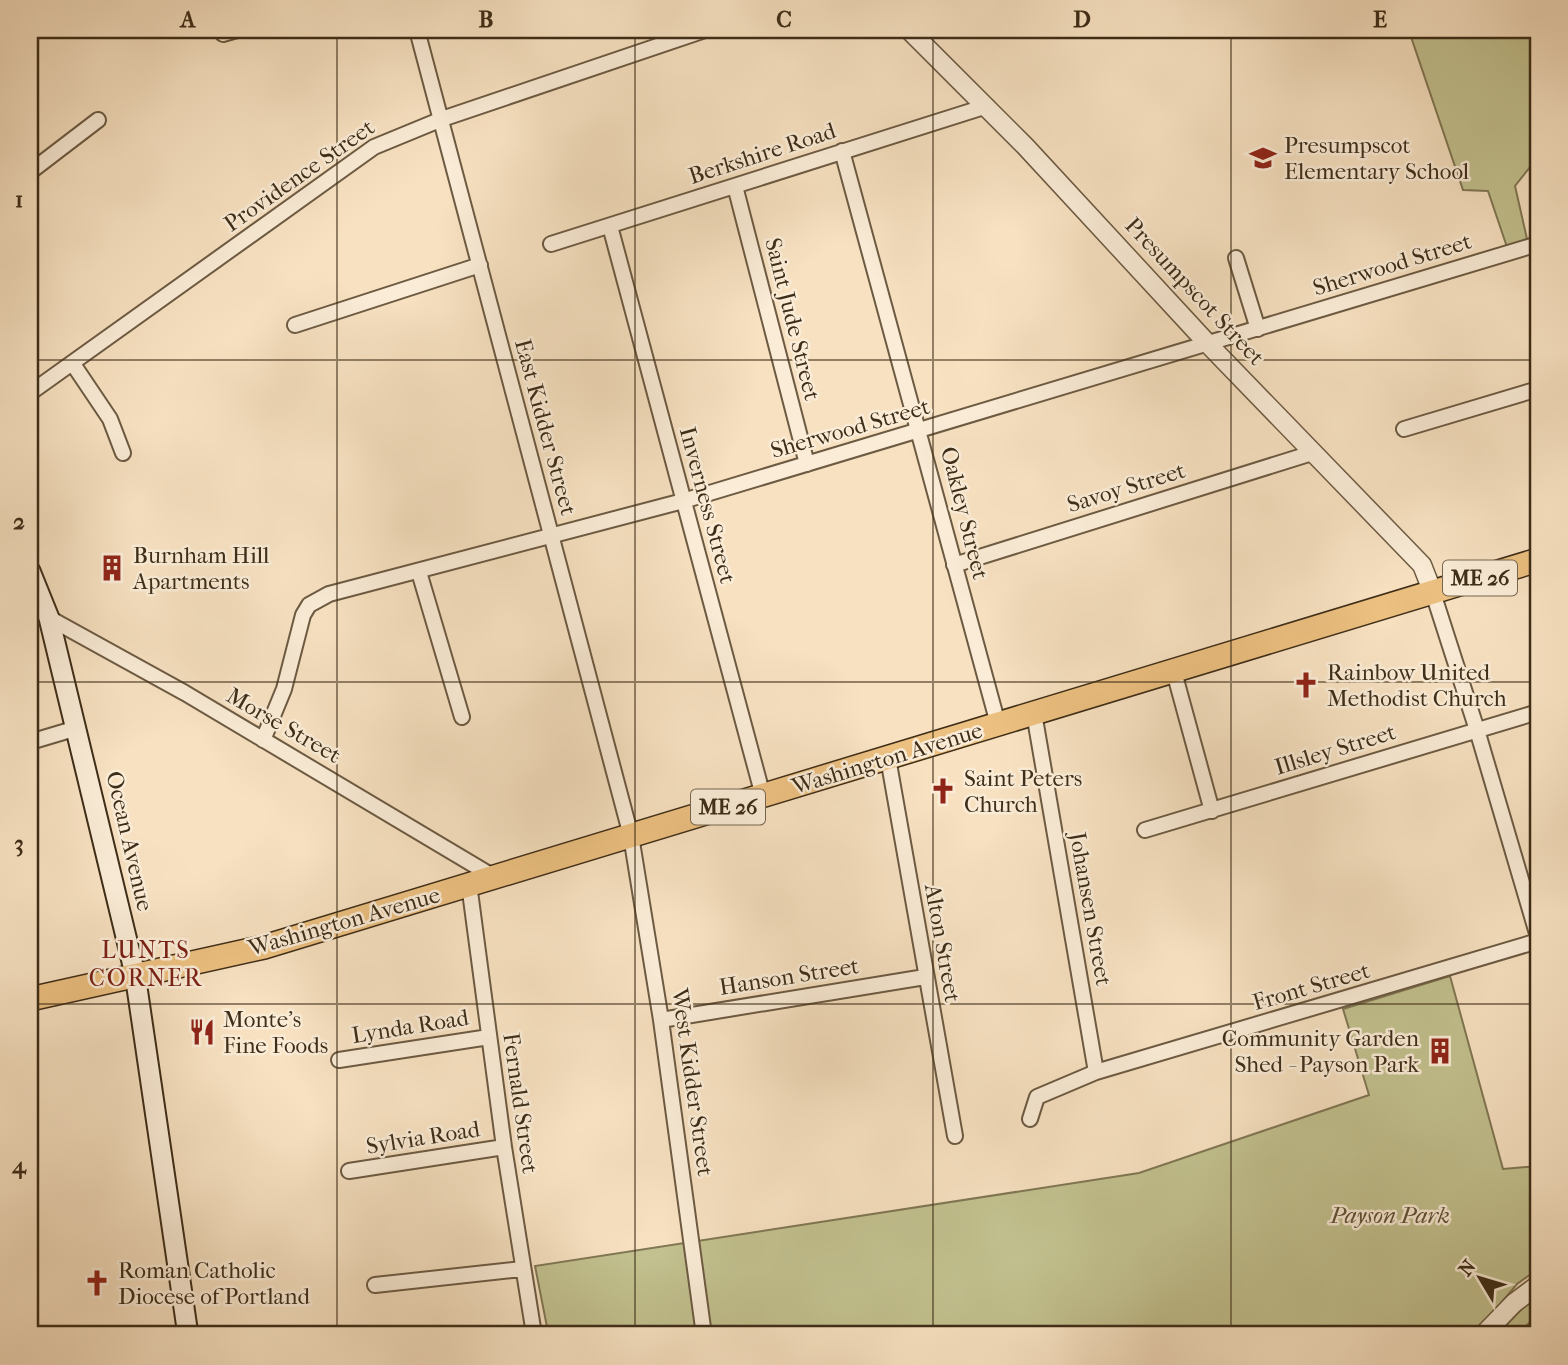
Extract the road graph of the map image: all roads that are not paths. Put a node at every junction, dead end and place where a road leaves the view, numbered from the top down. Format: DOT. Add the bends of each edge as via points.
graph roads {
  1 [pos="417,30"];
  2 [pos="705,30"];
  3 [pos="909,30"];
  4 [pos="987,106"];
  5 [pos="442,119"];
  6 [pos="98,120"];
  7 [pos="842,151"];
  8 [pos="30,172"];
  9 [pos="735,186"];
  10 [pos="611,226"];
  11 [pos="551,244"];
  12 [pos="1538,244"];
  13 [pos="1236,258"];
  14 [pos="480,265"];
  15 [pos="295,325"];
  16 [pos="1258,329"];
  17 [pos="1209,345"];
  18 [pos="74,363"];
  19 [pos="1538,389"];
  20 [pos="30,393"];
  21 [pos="1404,429"];
  22 [pos="921,431"];
  23 [pos="123,453"];
  24 [pos="1312,453"];
  25 [pos="807,464"];
  26 [pos="683,501"];
  27 [pos="551,535"];
  28 [pos="1538,560"];
  29 [pos="954,565"];
  30 [pos="30,572"];
  31 [pos="419,572"];
  32 [pos="1433,593"];
  33 [pos="49,618"];
  34 [pos="1174,672"];
  35 [pos="1538,712"];
  36 [pos="1034,713"];
  37 [pos="462,718"];
  38 [pos="998,724"];
  39 [pos="77,728"];
  40 [pos="1478,730"];
  41 [pos="263,740"];
  42 [pos="30,742"];
  43 [pos="888,758"];
  44 [pos="763,796"];
  45 [pos="1212,811"];
  46 [pos="1145,830"];
  47 [pos="631,836"];
  48 [pos="494,877"];
  49 [pos="469,884"];
  50 [pos="1538,939"];
  51 [pos="135,974"];
  52 [pos="925,977"];
  53 [pos="30,999"];
  54 [pos="661,1020"];
  55 [pos="489,1037"];
  56 [pos="339,1060"];
  57 [pos="1096,1072"];
  58 [pos="1030,1119"];
  59 [pos="955,1136"];
  60 [pos="504,1147"];
  61 [pos="349,1171"];
  62 [pos="522,1269"];
  63 [pos="1538,1284"];
  64 [pos="375,1285"];
  65 [pos="535,1333"];
  66 [pos="188,1335"];
  67 [pos="704,1335"];
  68 [pos="1483,1335"];
  1 -- 5 [label="street, East Kidder Street"];
  2 -- 5 [label="street, Providence Street"];
  3 -- 4 [label="street, Presumpscot Street"];
  4 -- 7 [label="street, Berkshire Road"];
  4 -- 17 [label="street, Presumpscot Street"];
  5 -- 14 [label="street, East Kidder Street"];
  5 -- 18 [label="street, Providence Street" via="374,147"];
  6 -- 8 [label="street"];
  7 -- 9 [label="street, Berkshire Road"];
  7 -- 22 [label="street, Oakley Street"];
  9 -- 10 [label="street, Berkshire Road"];
  9 -- 25 [label="street, Saint Jude Street"];
  10 -- 11 [label="street, Berkshire Road"];
  10 -- 26 [label="street, Inverness Street"];
  12 -- 16 [label="street, Sherwood Street"];
  13 -- 16 [label="street"];
  14 -- 15 [label="street"];
  14 -- 27 [label="street, East Kidder Street"];
  16 -- 17 [label="street, Sherwood Street"];
  17 -- 22 [label="street, Sherwood Street"];
  17 -- 24 [label="street, Presumpscot Street"];
  18 -- 20 [label="street, Providence Street"];
  18 -- 23 [label="street" via="110,419"];
  19 -- 21 [label="street"];
  22 -- 25 [label="street, Sherwood Street"];
  22 -- 29 [label="street, Oakley Street"];
  24 -- 29 [label="street, Savoy Street"];
  24 -- 32 [label="street, Presumpscot Street" via="1422,565"];
  25 -- 26 [label="street, Sherwood Street"];
  26 -- 27 [label="street, Sherwood Street"];
  26 -- 44 [label="street, Inverness Street"];
  27 -- 31 [label="street, Sherwood Street"];
  27 -- 47 [label="street, East Kidder Street"];
  28 -- 32 [label="main road, Washington Avenue / ME 26"];
  29 -- 38 [label="street, Oakley Street"];
  30 -- 33 [label="main road, Ocean Avenue"];
  31 -- 37 [label="street"];
  31 -- 41 [label="street, Sherwood Street" via="329,594 309,605"];
  32 -- 34 [label="main road, Washington Avenue / ME 26"];
  32 -- 40 [label="street"];
  33 -- 39 [label="main road, Ocean Avenue"];
  33 -- 41 [label="street, Morse Street"];
  34 -- 36 [label="main road, Washington Avenue / ME 26"];
  34 -- 45 [label="street"];
  35 -- 40 [label="street, Illsley Street"];
  36 -- 38 [label="main road, Washington Avenue / ME 26"];
  36 -- 57 [label="street, Johansen Street"];
  38 -- 43 [label="main road, Washington Avenue / ME 26"];
  39 -- 42 [label="street"];
  39 -- 51 [label="main road, Ocean Avenue"];
  40 -- 45 [label="street, Illsley Street"];
  40 -- 50 [label="street"];
  41 -- 48 [label="street, Morse Street"];
  43 -- 44 [label="main road, Washington Avenue / ME 26"];
  43 -- 52 [label="street, Alton Street"];
  44 -- 47 [label="main road, Washington Avenue / ME 26"];
  45 -- 46 [label="street, Illsley Street"];
  47 -- 48 [label="main road, Washington Avenue / ME 26"];
  47 -- 54 [label="street, West Kidder Street"];
  48 -- 49 [label="main road, Washington Avenue / ME 26"];
  49 -- 51 [label="main road, Washington Avenue / ME 26" via="264,947"];
  49 -- 55 [label="street, Fernald Street"];
  50 -- 57 [label="street, Front Street"];
  51 -- 53 [label="main road, Washington Avenue / ME 26"];
  51 -- 66 [label="main road, Ocean Avenue"];
  52 -- 54 [label="street, Hanson Street"];
  52 -- 59 [label="street, Alton Street"];
  54 -- 67 [label="street, West Kidder Street"];
  55 -- 56 [label="street, Lynda Road"];
  55 -- 60 [label="street, Fernald Street"];
  57 -- 58 [label="street, Front Street" via="1037,1097"];
  60 -- 61 [label="street, Sylvia Road"];
  60 -- 62 [label="street, Fernald Street"];
  62 -- 64 [label="street"];
  62 -- 65 [label="street, Fernald Street"];
  63 -- 68 [label="street"];
}
